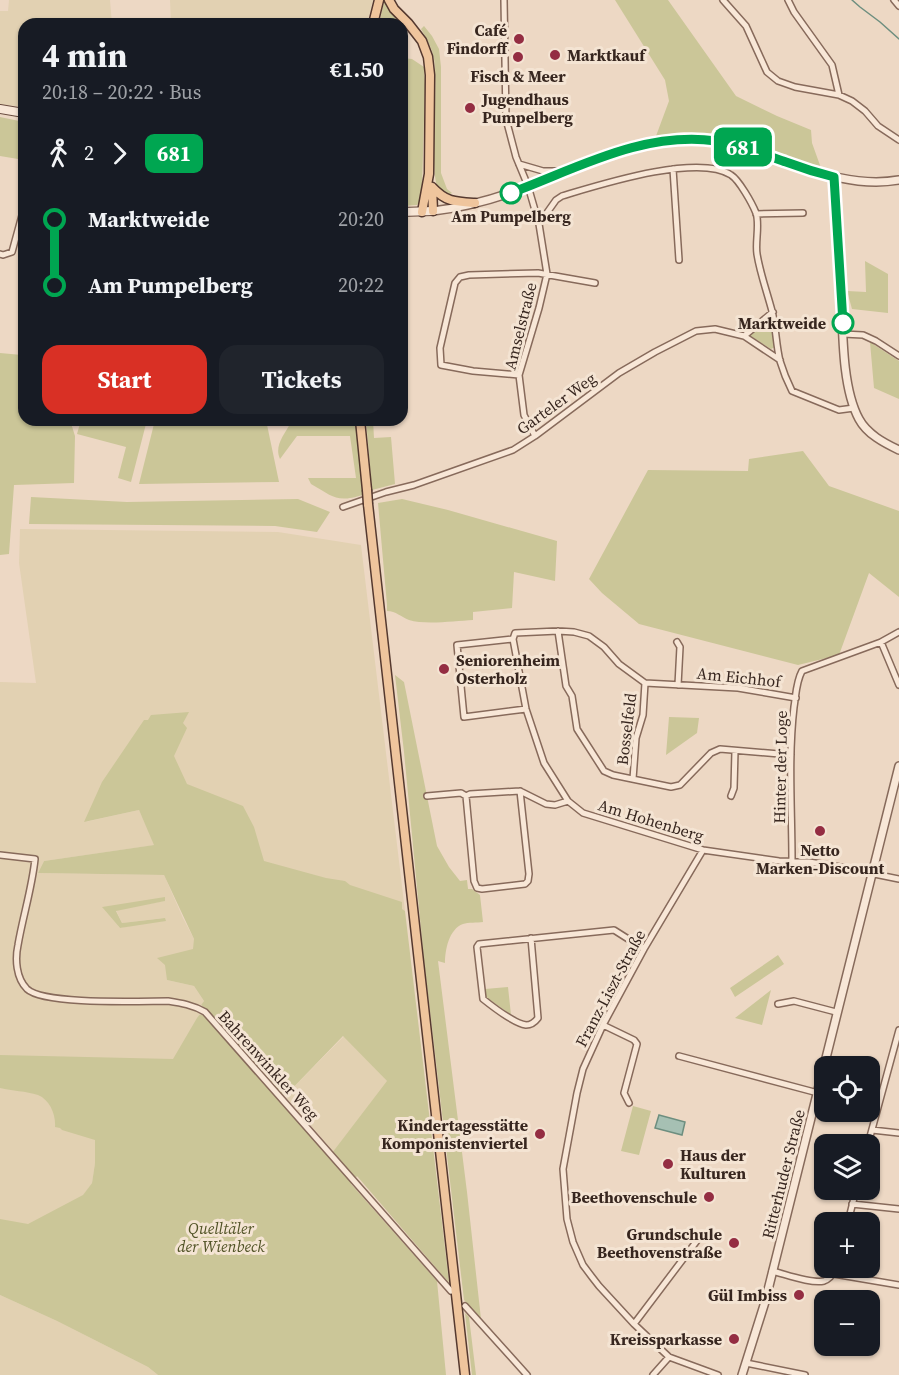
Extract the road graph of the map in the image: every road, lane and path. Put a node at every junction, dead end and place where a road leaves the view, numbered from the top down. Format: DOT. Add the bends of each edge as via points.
graph roads {
  1 [pos="379,0"];
  2 [pos="389,0"];
  3 [pos="504,0"];
  4 [pos="723,0"];
  5 [pos="788,0"];
  6 [pos="894,0"];
  7 [pos="899,6"];
  8 [pos="374,18"];
  9 [pos="402,18"];
  10 [pos="408,24"];
  11 [pos="408,28"];
  12 [pos="415,32"];
  13 [pos="839,95"];
  14 [pos="0,109"];
  15 [pos="18,112"];
  16 [pos="899,140"];
  17 [pos="519,164"];
  18 [pos="673,169"];
  19 [pos="563,171"];
  20 [pos="429,174"];
  21 [pos="834,177"];
  22 [pos="899,180"];
  23 [pos="528,186"];
  24 [pos="432,187"];
  25 [pos="475,203"];
  26 [pos="433,211"];
  27 [pos="408,212"];
  28 [pos="422,212"];
  29 [pos="803,213"];
  30 [pos="756,214"];
  31 [pos="539,224"];
  32 [pos="18,230"];
  33 [pos="0,254"];
  34 [pos="679,260"];
  35 [pos="547,274"];
  36 [pos="595,282"];
  37 [pos="773,312"];
  38 [pos="843,334"];
  39 [pos="744,336"];
  40 [pos="899,356"];
  41 [pos="780,360"];
  42 [pos="519,375"];
  43 [pos="853,405"];
  44 [pos="361,426"];
  45 [pos="535,436"];
  46 [pos="899,450"];
  47 [pos="343,507"];
  48 [pos="558,631"];
  49 [pos="899,632"];
  50 [pos="514,636"];
  51 [pos="677,642"];
  52 [pos="881,642"];
  53 [pos="645,683"];
  54 [pos="678,685"];
  55 [pos="899,685"];
  56 [pos="796,698"];
  57 [pos="526,709"];
  58 [pos="735,751"];
  59 [pos="791,755"];
  60 [pos="899,766"];
  61 [pos="633,779"];
  62 [pos="520,791"];
  63 [pos="427,796"];
  64 [pos="466,796"];
  65 [pos="731,796"];
  66 [pos="568,801"];
  67 [pos="704,850"];
  68 [pos="0,855"];
  69 [pos="792,861"];
  70 [pos="872,873"];
  71 [pos="899,879"];
  72 [pos="531,938"];
  73 [pos="644,949"];
  74 [pos="778,1004"];
  75 [pos="836,1012"];
  76 [pos="603,1024"];
  77 [pos="899,1030"];
  78 [pos="898,1039"];
  79 [pos="679,1056"];
  80 [pos="826,1056"];
  81 [pos="814,1091"];
  82 [pos="629,1103"];
  83 [pos="814,1107"];
  84 [pos="872,1130"];
  85 [pos="899,1133"];
  86 [pos="871,1134"];
  87 [pos="853,1200"];
  88 [pos="852,1204"];
  89 [pos="899,1209"];
  90 [pos="850,1212"];
  91 [pos="699,1238"];
  92 [pos="772,1270"];
  93 [pos="829,1278"];
  94 [pos="858,1278"];
  95 [pos="899,1285"];
  96 [pos="451,1292"];
  97 [pos="465,1306"];
  98 [pos="634,1323"];
  99 [pos="669,1357"];
  100 [pos="746,1363"];
  101 [pos="465,1375"];
  102 [pos="527,1375"];
  103 [pos="653,1375"];
  104 [pos="718,1375"];
  105 [pos="742,1375"];
  106 [pos="805,1375"];
  1 -- 8 [label="main road"];
  2 -- 9 [label="main road"];
  3 -- 17 [label="street" via="506,119"];
  4 -- 13 [label="street" via="746,26 767,72 795,87"];
  5 -- 13 [label="street" via="832,65"];
  6 -- 7 [label="street"];
  10 -- 12 [label="main road"];
  11 -- 12 [label="main road"];
  12 -- 20 [label="main road" via="428,57 430,75"];
  13 -- 16 [label="street" via="859,106"];
  14 -- 15 [label="main road"];
  17 -- 19 [label="street" via="543,171"];
  17 -- 23 [label="street"];
  18 -- 30 [label="street" via="714,168 732,175"];
  18 -- 31 [label="street" via="562,196"];
  18 -- 34 [label="street"];
  19 -- 21 [label="street" via="646,144 698,139 751,149"];
  19 -- 23 [label="street"];
  20 -- 24 [label="main road"];
  20 -- 28 [label="main road"];
  21 -- 22 [label="street" via="867,182"];
  21 -- 38 [label="street"];
  23 -- 25 [label="street"];
  23 -- 31 [label="street, Amselstraße"];
  24 -- 25 [label="main road" via="453,202"];
  24 -- 26 [label="main road"];
  25 -- 26 [label="street"];
  26 -- 28 [label="main road"];
  27 -- 28 [label="main road"];
  29 -- 30 [label="street"];
  30 -- 37 [label="street" via="757,253"];
  31 -- 35 [label="street, Amselstraße"];
  32 -- 33 [label="street" via="12,252"];
  35 -- 36 [label="street"];
  35 -- 42 [label="street, Amselstraße"];
  35 -- 42 [label="street" via="469,275 455,283 440,348 441,365"];
  37 -- 39 [label="street"];
  37 -- 41 [label="street"];
  38 -- 40 [label="street" via="863,334"];
  38 -- 43 [label="street"];
  39 -- 41 [label="street, Garteler Weg"];
  39 -- 45 [label="street, Garteler Weg" via="715,329 696,331 620,373"];
  41 -- 43 [label="street" via="792,391 839,410"];
  42 -- 45 [label="street, Amselstraße" via="524,415"];
  43 -- 46 [label="street" via="867,430"];
  44 -- 101 [label="main road, bridge"];
  45 -- 47 [label="street, Garteler Weg" via="513,450"];
  48 -- 50 [label="street"];
  48 -- 53 [label="street" via="589,636"];
  48 -- 61 [label="street" via="577,729 604,771"];
  49 -- 52 [label="street, Hinter der Loge"];
  50 -- 57 [label="street, Am Hohenberg"];
  50 -- 57 [label="street" via="457,645 464,717"];
  51 -- 54 [label="street, Am Eichhof"];
  52 -- 55 [label="street"];
  52 -- 56 [label="street, Hinter der Loge" via="802,671"];
  53 -- 54 [label="street, Am Eichhof"];
  53 -- 61 [label="street, Bosselfeld"];
  54 -- 56 [label="street, Am Eichhof" via="738,687"];
  56 -- 59 [label="street, Hinter der Loge"];
  57 -- 66 [label="street, Am Hohenberg" via="544,762"];
  58 -- 59 [label="street"];
  58 -- 61 [label="street" via="720,749 711,753 680,785 671,787"];
  58 -- 65 [label="street"];
  59 -- 69 [label="street, Hinter der Loge"];
  60 -- 70 [label="street, Ritterhuder Straße"];
  62 -- 64 [label="street"];
  62 -- 64 [label="street" via="528,881 482,889 474,881"];
  62 -- 66 [label="street" via="546,804"];
  63 -- 64 [label="street"];
  66 -- 67 [label="street, Am Hohenberg" via="583,813"];
  67 -- 69 [label="street, Am Hohenberg"];
  67 -- 73 [label="street, Franz-Liszt-Straße"];
  68 -- 96 [label="street, Bahrenwinkler Weg" via="35,859 17,946 17,969 27,989 59,1000 168,1001 205,1012"];
  69 -- 70 [label="street, Am Hohenberg"];
  70 -- 71 [label="street, Am Hohenberg"];
  70 -- 75 [label="street, Ritterhuder Straße"];
  72 -- 72 [label="street" via="538,1018 525,1025 483,999 477,947"];
  72 -- 73 [label="street" via="614,930"];
  73 -- 76 [label="street, Franz-Liszt-Straße"];
  74 -- 75 [label="street" via="794,1001"];
  75 -- 80 [label="street, Ritterhuder Straße"];
  76 -- 82 [label="street" via="637,1044 624,1093"];
  76 -- 98 [label="street, Franz-Liszt-Straße" via="583,1070 566,1148 563,1169 567,1219 583,1265"];
  77 -- 78 [label="street"];
  78 -- 84 [label="street"];
  79 -- 81 [label="street"];
  83 -- 92 [label="street, Ritterhuder Straße"];
  84 -- 85 [label="street"];
  84 -- 86 [label="street"];
  87 -- 88 [label="street"];
  88 -- 89 [label="street"];
  88 -- 90 [label="street"];
  91 -- 98 [label="street"];
  92 -- 93 [label="street" via="812,1281"];
  92 -- 100 [label="street, Ritterhuder Straße"];
  94 -- 95 [label="street"];
  97 -- 102 [label="street"];
  98 -- 99 [label="street, Franz-Liszt-Straße"];
  99 -- 103 [label="street"];
  99 -- 104 [label="street"];
  100 -- 105 [label="street, Ritterhuder Straße"];
  100 -- 106 [label="street"];
}
